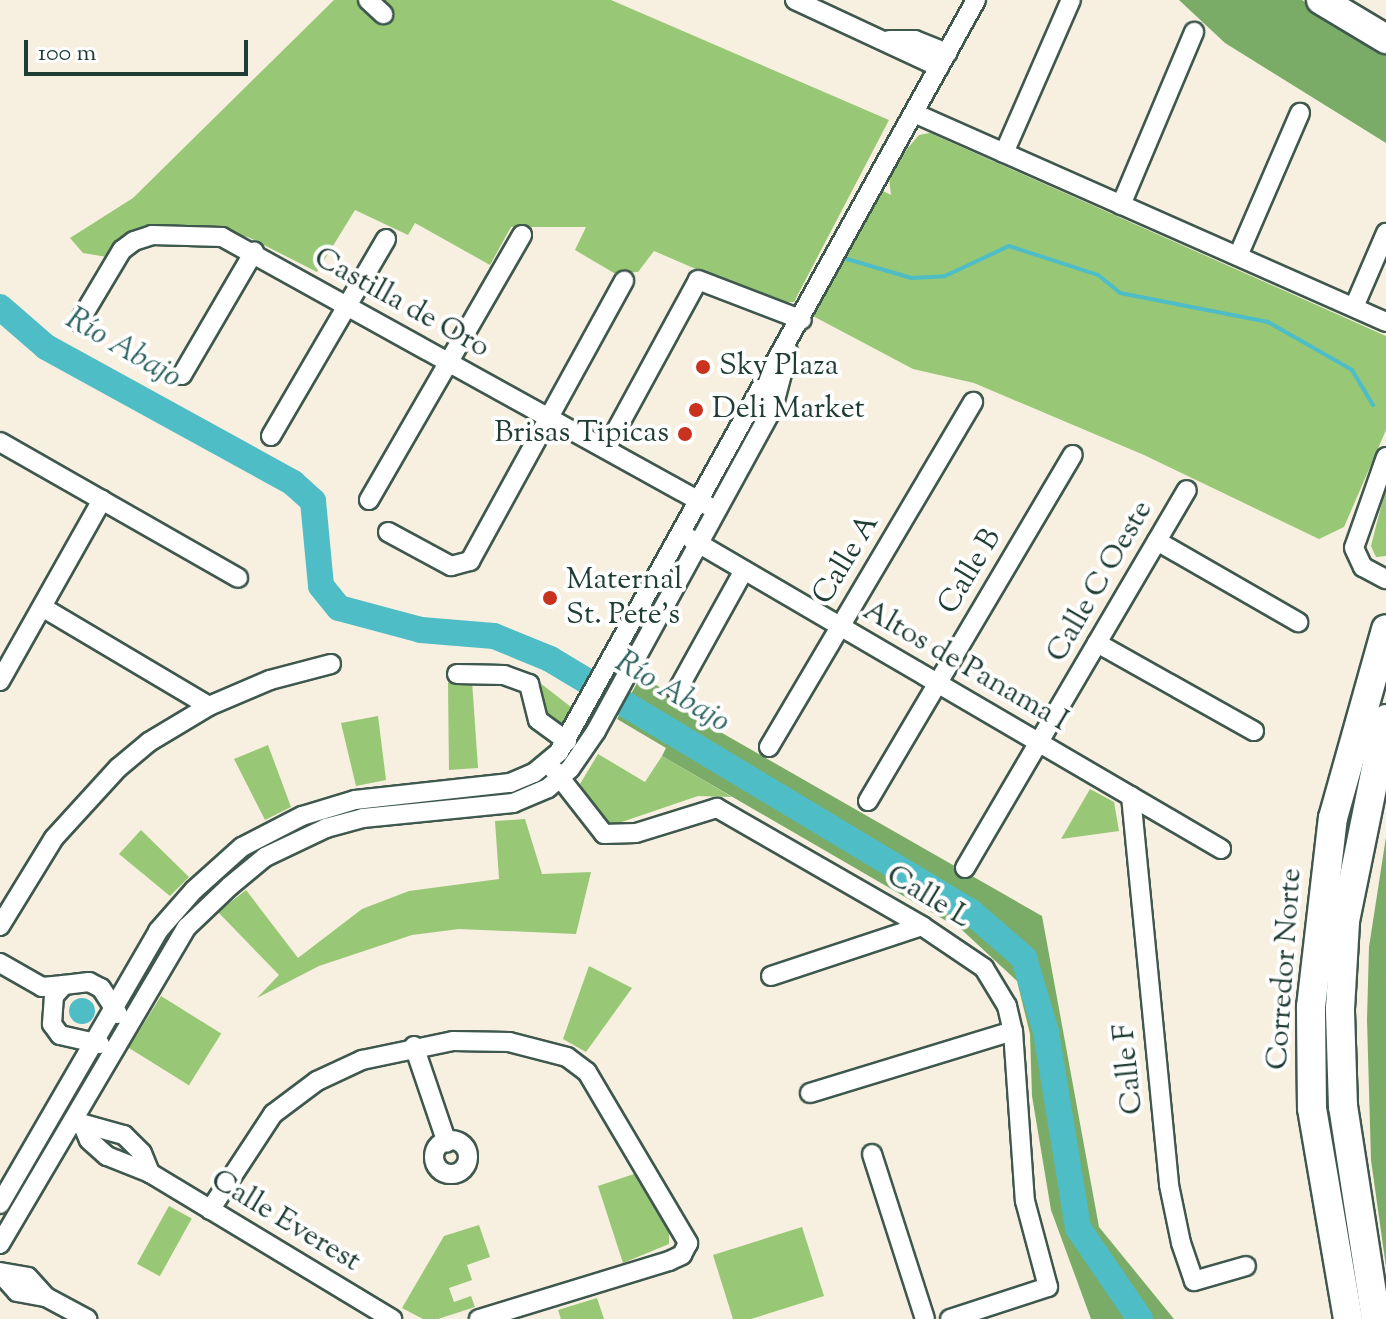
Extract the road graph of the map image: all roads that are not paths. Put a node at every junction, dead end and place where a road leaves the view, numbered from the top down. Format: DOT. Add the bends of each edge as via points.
graph roads {
  1 [pos="368,0"];
  2 [pos="795,0"];
  3 [pos="976,0"];
  4 [pos="1071,0"];
  5 [pos="1321,0"];
  6 [pos="383,14"];
  7 [pos="1194,32"];
  8 [pos="1386,39"];
  9 [pos="943,60"];
  10 [pos="914,113"];
  11 [pos="1300,113"];
  12 [pos="1004,153"];
  13 [pos="1121,205"];
  14 [pos="1386,233"];
  15 [pos="522,235"];
  16 [pos="386,239"];
  17 [pos="254,252"];
  18 [pos="1238,256"];
  19 [pos="624,281"];
  20 [pos="347,307"];
  21 [pos="1354,307"];
  22 [pos="802,320"];
  23 [pos="79,322"];
  24 [pos="1386,322"];
  25 [pos="789,344"];
  26 [pos="448,363"];
  27 [pos="182,375"];
  28 [pos="973,402"];
  29 [pos="547,417"];
  30 [pos="271,436"];
  31 [pos="0,442"];
  32 [pos="606,449"];
  33 [pos="1073,455"];
  34 [pos="1386,457"];
  35 [pos="1187,490"];
  36 [pos="102,500"];
  37 [pos="369,500"];
  38 [pos="699,501"];
  39 [pos="718,511"];
  40 [pos="388,532"];
  41 [pos="681,534"];
  42 [pos="1157,541"];
  43 [pos="700,544"];
  44 [pos="744,570"];
  45 [pos="1379,576"];
  46 [pos="238,578"];
  47 [pos="42,607"];
  48 [pos="1298,622"];
  49 [pos="840,626"];
  50 [pos="1386,629"];
  51 [pos="1097,643"];
  52 [pos="331,664"];
  53 [pos="457,674"];
  54 [pos="0,681"];
  55 [pos="937,683"];
  56 [pos="677,691"];
  57 [pos="209,706"];
  58 [pos="1386,719"];
  59 [pos="1254,731"];
  60 [pos="567,741"];
  61 [pos="1039,743"];
  62 [pos="769,747"];
  63 [pos="549,762"];
  64 [pos="560,778"];
  65 [pos="1131,796"];
  66 [pos="868,801"];
  67 [pos="280,826"];
  68 [pos="289,843"];
  69 [pos="1221,849"];
  70 [pos="965,868"];
  71 [pos="881,902"];
  72 [pos="0,926"];
  73 [pos="922,926"];
  74 [pos="874,941"];
  75 [pos="0,963"];
  76 [pos="771,976"];
  77 [pos="64,985"];
  78 [pos="42,987"];
  79 [pos="50,1009"];
  80 [pos="113,1010"];
  81 [pos="131,1020"];
  82 [pos="1013,1031"];
  83 [pos="95,1041"];
  84 [pos="414,1046"];
  85 [pos="113,1051"];
  86 [pos="810,1093"];
  87 [pos="54,1110"];
  88 [pos="78,1124"];
  89 [pos="447,1143"];
  90 [pos="872,1154"];
  91 [pos="0,1204"];
  92 [pos="210,1210"];
  93 [pos="0,1244"];
  94 [pos="1246,1266"];
  95 [pos="0,1273"];
  96 [pos="87,1319"];
  97 [pos="392,1319"];
  98 [pos="479,1319"];
  99 [pos="925,1319"];
  100 [pos="950,1319"];
  101 [pos="1348,1319"];
  102 [pos="1376,1319"];
  1 -- 6 [label="street"];
  2 -- 9 [label="street" via="889,40 893,47"];
  3 -- 9 [label="street"];
  4 -- 12 [label="street"];
  5 -- 8 [label="highway"];
  7 -- 13 [label="street"];
  9 -- 10 [label="street"];
  10 -- 12 [label="street"];
  10 -- 22 [label="street"];
  11 -- 18 [label="street"];
  12 -- 13 [label="street"];
  13 -- 18 [label="street"];
  14 -- 21 [label="street"];
  15 -- 26 [label="street"];
  16 -- 20 [label="street"];
  17 -- 20 [label="street, Castilla de Oro"];
  17 -- 23 [label="street, Castilla de Oro" via="222,237 152,235 134,241 122,250"];
  17 -- 27 [label="street"];
  18 -- 21 [label="street"];
  19 -- 29 [label="street"];
  20 -- 26 [label="street, Castilla de Oro"];
  20 -- 30 [label="street"];
  21 -- 24 [label="street"];
  22 -- 25 [label="street"];
  22 -- 32 [label="street" via="698,280"];
  25 -- 38 [label="street"];
  25 -- 39 [label="street" via="773,408"];
  26 -- 29 [label="street, Castilla de Oro"];
  26 -- 37 [label="street"];
  28 -- 49 [label="street, Calle A"];
  29 -- 32 [label="street, Castilla de Oro"];
  29 -- 40 [label="street" via="470,561 451,566"];
  31 -- 36 [label="street"];
  32 -- 38 [label="street, Castilla de Oro"];
  33 -- 55 [label="street, Calle B"];
  34 -- 45 [label="street" via="1354,548 1357,559"];
  35 -- 42 [label="street, Calle C Oeste"];
  36 -- 46 [label="street"];
  36 -- 47 [label="street"];
  38 -- 39 [label="street, Castilla de Oro"];
  38 -- 41 [label="street"];
  39 -- 43 [label="street"];
  41 -- 43 [label="street, Altos de Panama I"];
  41 -- 60 [label="street"];
  42 -- 48 [label="street"];
  42 -- 51 [label="street, Calle C Oeste"];
  43 -- 44 [label="street, Altos de Panama I"];
  43 -- 64 [label="street" via="596,731"];
  44 -- 49 [label="street, Altos de Panama I"];
  44 -- 56 [label="street"];
  47 -- 54 [label="street"];
  47 -- 57 [label="street"];
  49 -- 55 [label="street, Altos de Panama I"];
  49 -- 62 [label="street, Calle A"];
  50 -- 101 [label="highway, Corredor Norte" via="1333,818 1311,1007 1312,1108"];
  51 -- 59 [label="street"];
  51 -- 61 [label="street, Calle C Oeste"];
  52 -- 57 [label="street" via="270,680"];
  53 -- 60 [label="street" via="504,675 529,684 538,720"];
  55 -- 61 [label="street, Altos de Panama I"];
  55 -- 66 [label="street, Calle B"];
  57 -- 72 [label="street" via="149,742 92,794 54,838"];
  58 -- 102 [label="highway, Corredor Norte" via="1345,921 1340,1009 1343,1107"];
  60 -- 63 [label="street"];
  61 -- 65 [label="street, Altos de Panama I"];
  61 -- 70 [label="street, Calle C Oeste"];
  63 -- 64 [label="street"];
  63 -- 67 [label="street" via="510,783 355,800"];
  64 -- 68 [label="street" via="513,803 363,818"];
  64 -- 71 [label="street, Calle L" via="604,834 636,833 717,808"];
  65 -- 69 [label="street, Altos de Panama I"];
  65 -- 94 [label="street, Calle F" via="1169,1185 1181,1243 1194,1281"];
  67 -- 68 [label="street"];
  67 -- 80 [label="street" via="242,847 173,912"];
  68 -- 81 [label="street" via="241,876 187,927"];
  71 -- 73 [label="street, Calle L"];
  71 -- 74 [label="street" via="886,923"];
  73 -- 74 [label="street"];
  73 -- 82 [label="street, Calle L" via="984,968 1007,1006"];
  74 -- 76 [label="street"];
  75 -- 78 [label="street"];
  77 -- 78 [label="street"];
  77 -- 79 [label="street"];
  77 -- 80 [label="street" via="89,982 101,988"];
  78 -- 79 [label="street"];
  79 -- 83 [label="street" via="60,1035 77,1042"];
  80 -- 81 [label="street"];
  80 -- 83 [label="street"];
  81 -- 85 [label="street"];
  82 -- 86 [label="street"];
  82 -- 100 [label="street, Calle L" via="1029,1221 1048,1287"];
  83 -- 85 [label="street"];
  83 -- 87 [label="street"];
  84 -- 89 [label="street"];
  84 -- 92 [label="street" via="362,1060 317,1081 273,1114"];
  84 -- 98 [label="street" via="509,1042 587,1072 688,1243 682,1255 669,1261"];
  85 -- 88 [label="street"];
  87 -- 88 [label="street, Calle Everest"];
  87 -- 91 [label="street"];
  88 -- 92 [label="street, Calle Everest" via="107,1156 150,1173"];
  88 -- 93 [label="street"];
  90 -- 99 [label="street"];
  92 -- 97 [label="street, Calle Everest"];
  95 -- 96 [label="street" via="28,1277 46,1297"];
}
